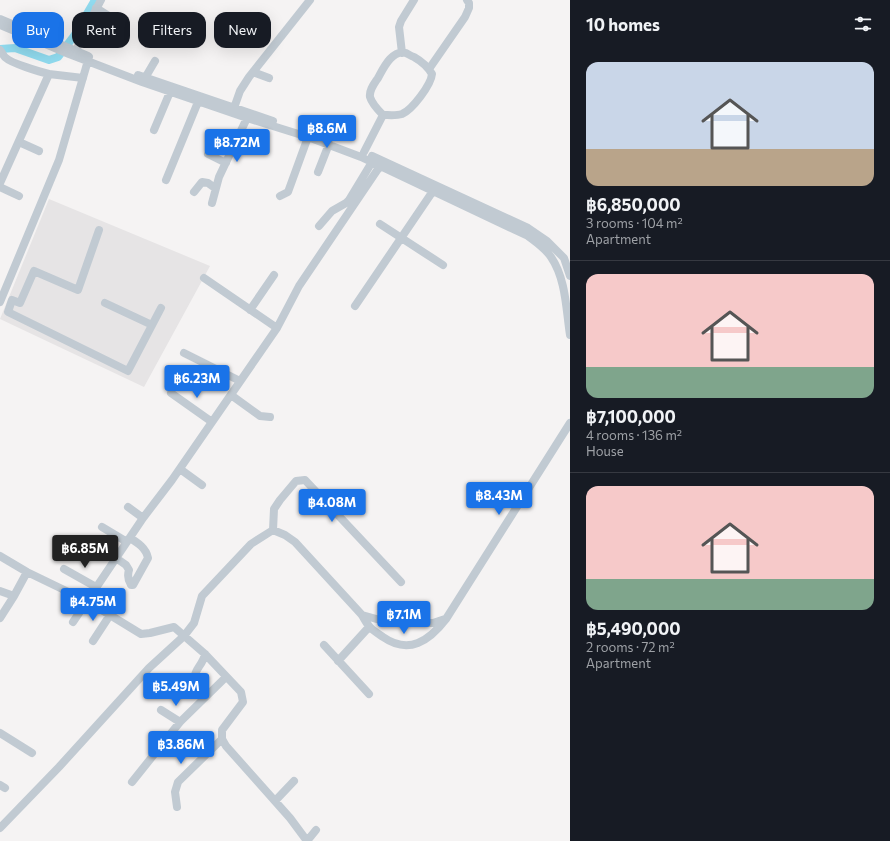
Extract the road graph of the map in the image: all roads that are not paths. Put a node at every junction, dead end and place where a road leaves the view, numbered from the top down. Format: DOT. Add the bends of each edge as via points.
graph roads {
  1 [pos="101,0"];
  2 [pos="310,0"];
  3 [pos="414,0"];
  4 [pos="467,0"];
  5 [pos="96,8"];
  6 [pos="94,12"];
  7 [pos="102,12"];
  8 [pos="2,25"];
  9 [pos="1,52"];
  10 [pos="402,53"];
  11 [pos="89,59"];
  12 [pos="155,61"];
  13 [pos="429,69"];
  14 [pos="253,72"];
  15 [pos="49,74"];
  16 [pos="83,78"];
  17 [pos="145,78"];
  18 [pos="270,78"];
  19 [pos="170,92"];
  20 [pos="198,102"];
  21 [pos="234,108"];
  22 [pos="383,115"];
  23 [pos="247,118"];
  24 [pos="154,130"];
  25 [pos="308,137"];
  26 [pos="18,142"];
  27 [pos="329,144"];
  28 [pos="39,151"];
  29 [pos="364,152"];
  30 [pos="208,154"];
  31 [pos="372,162"];
  32 [pos="226,163"];
  33 [pos="380,166"];
  34 [pos="318,172"];
  35 [pos="166,180"];
  36 [pos="0,183"];
  37 [pos="0,187"];
  38 [pos="215,188"];
  39 [pos="433,191"];
  40 [pos="194,192"];
  41 [pos="19,196"];
  42 [pos="280,196"];
  43 [pos="212,203"];
  44 [pos="380,224"];
  45 [pos="319,226"];
  46 [pos="99,230"];
  47 [pos="402,238"];
  48 [pos="443,265"];
  49 [pos="274,275"];
  50 [pos="570,276"];
  51 [pos="204,278"];
  52 [pos="1,300"];
  53 [pos="11,303"];
  54 [pos="105,303"];
  55 [pos="355,306"];
  56 [pos="161,308"];
  57 [pos="250,310"];
  58 [pos="152,325"];
  59 [pos="277,328"];
  60 [pos="570,335"];
  61 [pos="184,353"];
  62 [pos="240,381"];
  63 [pos="171,393"];
  64 [pos="231,395"];
  65 [pos="270,417"];
  66 [pos="212,422"];
  67 [pos="570,423"];
  68 [pos="180,469"];
  69 [pos="202,485"];
  70 [pos="128,508"];
  71 [pos="143,518"];
  72 [pos="102,527"];
  73 [pos="273,530"];
  74 [pos="129,540"];
  75 [pos="0,556"];
  76 [pos="116,558"];
  77 [pos="64,569"];
  78 [pos="27,572"];
  79 [pos="401,582"];
  80 [pos="96,587"];
  81 [pos="0,591"];
  82 [pos="14,596"];
  83 [pos="87,601"];
  84 [pos="110,615"];
  85 [pos="362,615"];
  86 [pos="0,618"];
  87 [pos="446,619"];
  88 [pos="73,622"];
  89 [pos="368,627"];
  90 [pos="184,636"];
  91 [pos="93,641"];
  92 [pos="324,645"];
  93 [pos="205,654"];
  94 [pos="338,661"];
  95 [pos="226,677"];
  96 [pos="194,679"];
  97 [pos="369,694"];
  98 [pos="161,710"];
  99 [pos="180,722"];
  100 [pos="0,733"];
  101 [pos="222,739"];
  102 [pos="32,753"];
  103 [pos="294,781"];
  104 [pos="132,782"];
  105 [pos="275,801"];
  106 [pos="177,807"];
  107 [pos="0,828"];
  108 [pos="316,830"];
  109 [pos="307,841"];
  1 -- 5 [label="street"];
  2 -- 14 [label="street"];
  3 -- 10 [label="street" via="399,26"];
  4 -- 13 [label="street" via="470,8"];
  5 -- 6 [label="street"];
  5 -- 7 [label="street"];
  8 -- 11 [label="street"];
  9 -- 15 [label="street" via="10,61"];
  10 -- 13 [label="street" via="419,60"];
  10 -- 22 [label="street" via="397,53 387,62 370,91 370,98"];
  11 -- 16 [label="street"];
  11 -- 17 [label="street"];
  11 -- 19 [label="street"];
  12 -- 17 [label="street"];
  13 -- 22 [label="street" via="432,74 430,81 408,110 397,115"];
  14 -- 18 [label="street"];
  14 -- 21 [label="street" via="240,91"];
  15 -- 16 [label="street"];
  15 -- 26 [label="street"];
  16 -- 52 [label="street" via="57,165"];
  17 -- 21 [label="street"];
  19 -- 20 [label="street"];
  19 -- 24 [label="street"];
  20 -- 23 [label="street"];
  20 -- 35 [label="street"];
  21 -- 29 [label="street"];
  22 -- 29 [label="street"];
  23 -- 25 [label="street"];
  23 -- 32 [label="street"];
  25 -- 27 [label="street"];
  25 -- 42 [label="street" via="288,192"];
  26 -- 28 [label="street"];
  26 -- 36 [label="street"];
  27 -- 31 [label="street"];
  27 -- 34 [label="street"];
  29 -- 50 [label="street" via="528,228 547,241 564,258"];
  30 -- 32 [label="street"];
  31 -- 33 [label="street"];
  31 -- 45 [label="street" via="349,200 332,211"];
  32 -- 38 [label="street"];
  33 -- 39 [label="street"];
  33 -- 59 [label="street" via="299,286"];
  37 -- 41 [label="street"];
  38 -- 40 [label="street" via="202,182"];
  38 -- 43 [label="street"];
  39 -- 47 [label="street"];
  39 -- 60 [label="street" via="528,236 539,244 550,256 562,279"];
  44 -- 47 [label="street"];
  46 -- 53 [label="street" via="78,290 34,271 20,303 12,300"];
  47 -- 48 [label="street"];
  47 -- 55 [label="street"];
  49 -- 57 [label="street"];
  51 -- 57 [label="street"];
  52 -- 53 [label="street"];
  53 -- 58 [label="street" via="8,312 128,371"];
  54 -- 58 [label="street"];
  56 -- 58 [label="street"];
  57 -- 59 [label="street"];
  59 -- 62 [label="street"];
  61 -- 62 [label="street"];
  62 -- 64 [label="street"];
  63 -- 66 [label="street"];
  64 -- 65 [label="street" via="260,416"];
  64 -- 66 [label="street"];
  66 -- 68 [label="street"];
  67 -- 87 [label="street"];
  68 -- 69 [label="street"];
  68 -- 71 [label="street"];
  70 -- 71 [label="street"];
  71 -- 74 [label="street"];
  72 -- 74 [label="street"];
  73 -- 79 [label="street" via="274,509 296,482 305,480"];
  73 -- 85 [label="street" via="296,542"];
  73 -- 90 [label="street" via="251,544 202,596 194,623"];
  74 -- 76 [label="street"];
  74 -- 76 [label="street" via="143,547 148,558 133,585 127,576 129,570 126,565"];
  75 -- 78 [label="street"];
  76 -- 80 [label="street"];
  77 -- 80 [label="street"];
  78 -- 82 [label="street"];
  78 -- 83 [label="street"];
  80 -- 83 [label="street"];
  81 -- 82 [label="street"];
  82 -- 86 [label="street"];
  83 -- 84 [label="street"];
  83 -- 88 [label="street"];
  84 -- 90 [label="street" via="141,634 174,627"];
  84 -- 91 [label="street"];
  85 -- 87 [label="street" via="390,621 404,618 422,624"];
  85 -- 89 [label="street"];
  87 -- 89 [label="street" via="438,630 414,645 391,642"];
  89 -- 94 [label="street"];
  90 -- 93 [label="street"];
  90 -- 107 [label="street" via="149,668"];
  92 -- 94 [label="street"];
  93 -- 95 [label="street"];
  93 -- 96 [label="street" via="204,661 194,674"];
  94 -- 97 [label="street"];
  95 -- 99 [label="street"];
  95 -- 101 [label="street" via="241,692 243,702 222,730"];
  98 -- 99 [label="street"];
  99 -- 104 [label="street"];
  100 -- 102 [label="street"];
  101 -- 105 [label="street"];
  101 -- 106 [label="street" via="178,782 175,792"];
  103 -- 105 [label="street"];
  105 -- 109 [label="street"];
  108 -- 109 [label="street"];
}
